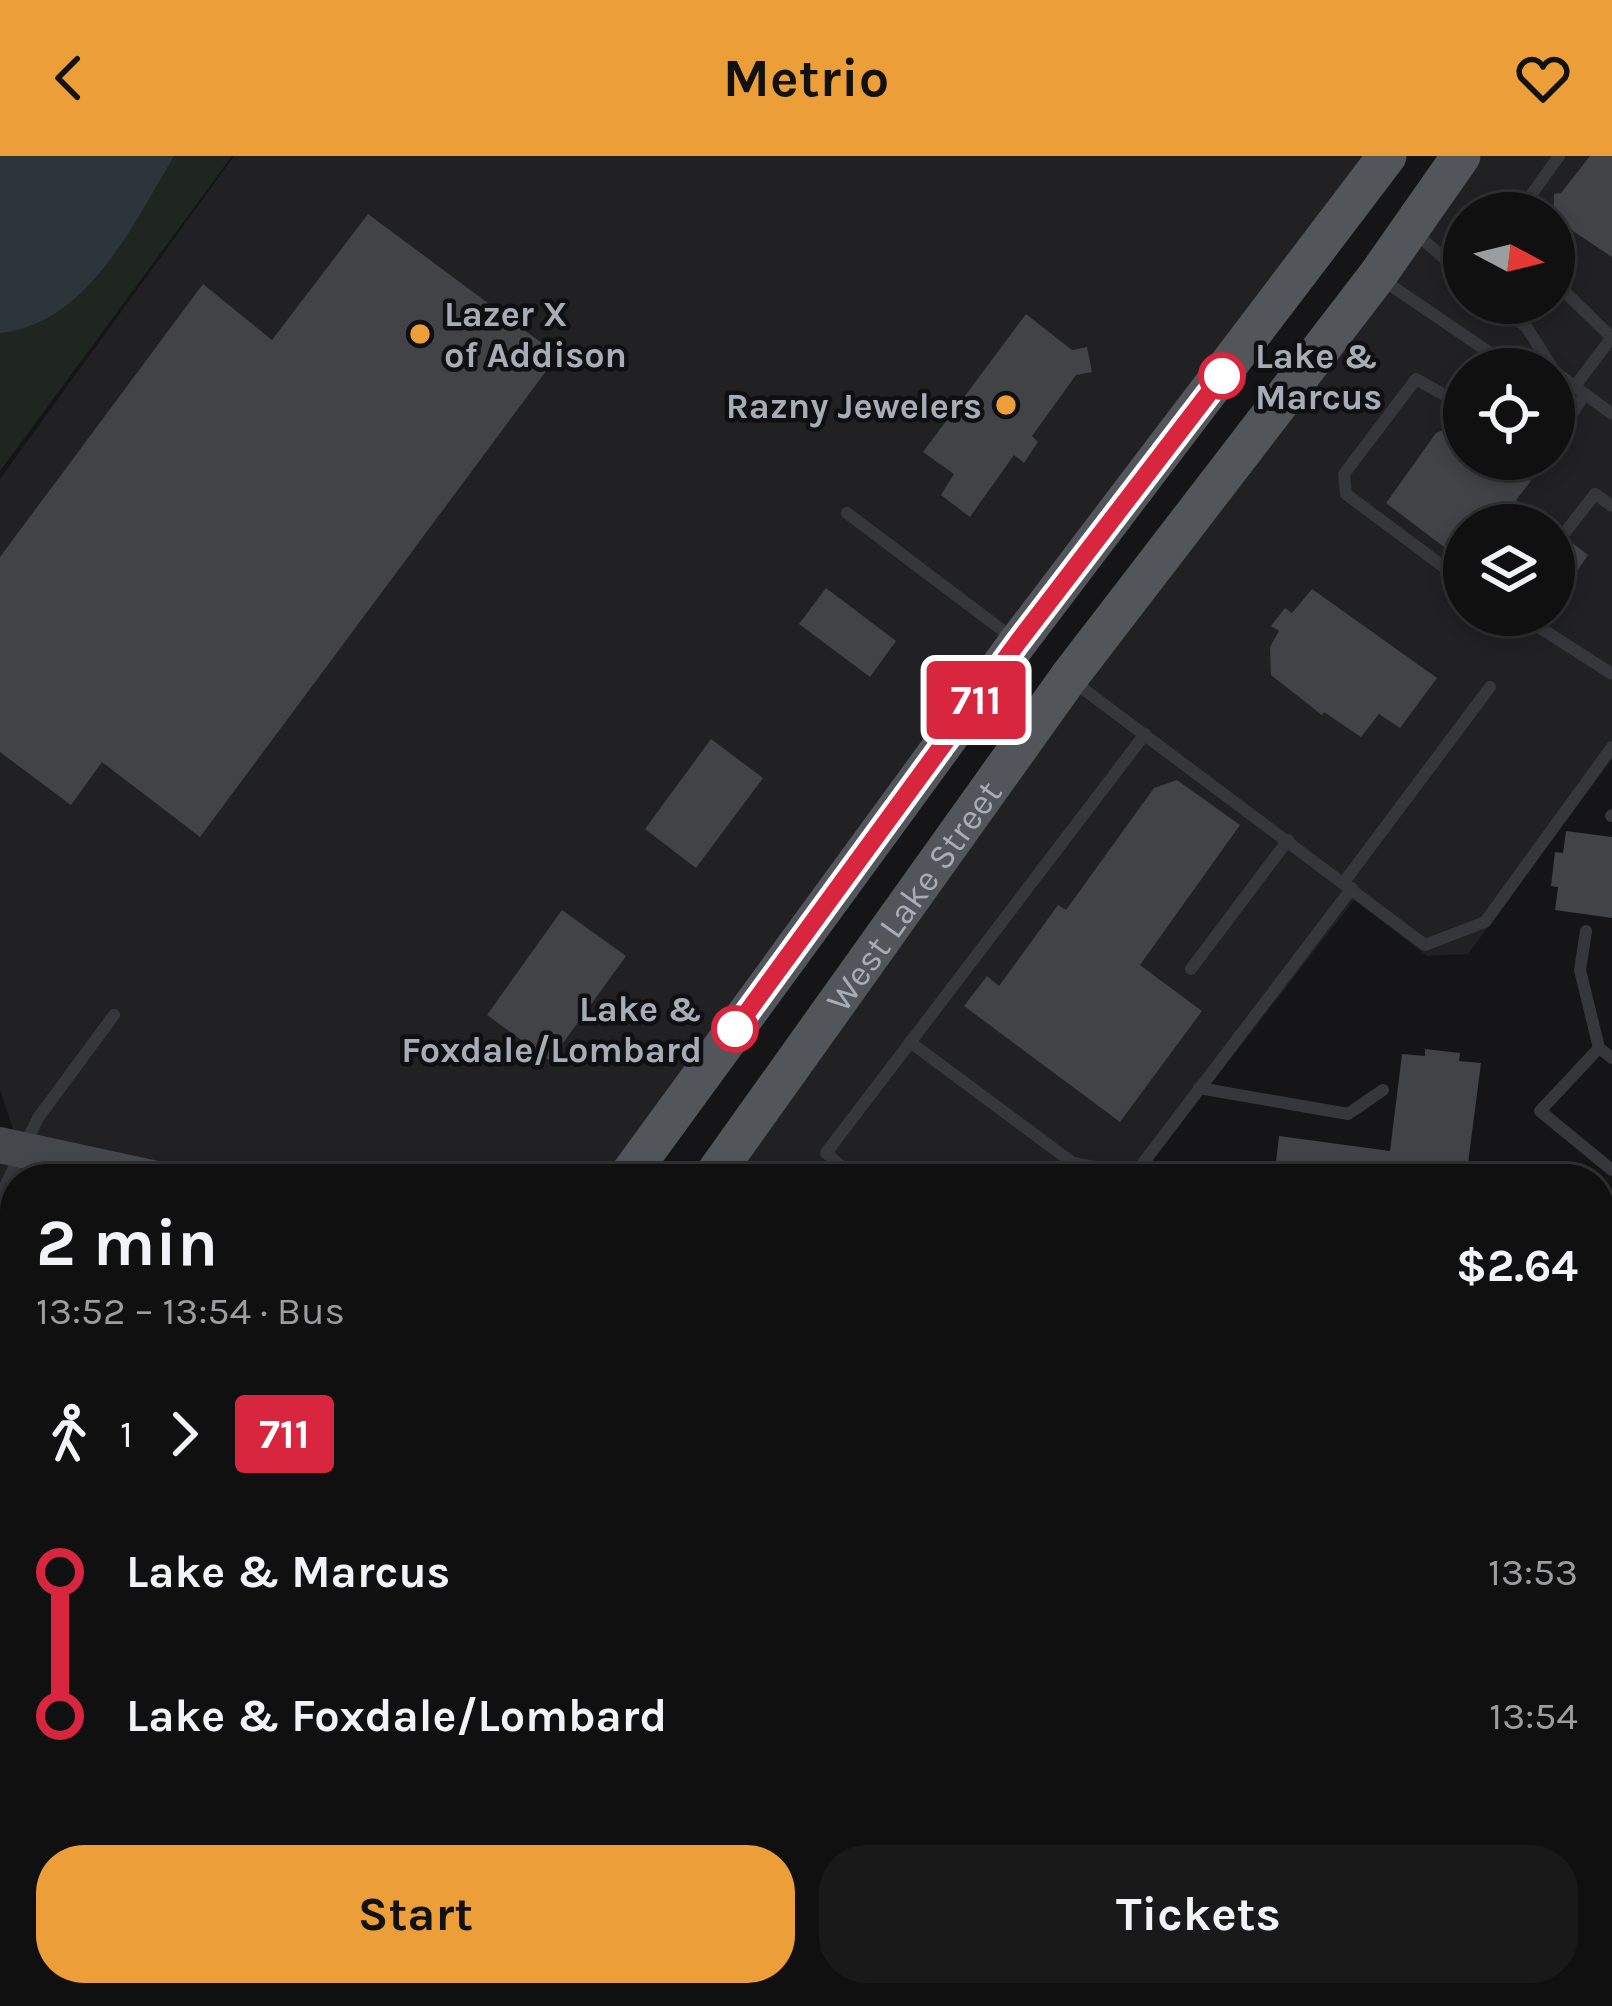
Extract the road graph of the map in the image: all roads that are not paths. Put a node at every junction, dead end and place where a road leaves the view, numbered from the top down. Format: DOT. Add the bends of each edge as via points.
graph roads {
  1 [pos="1388,156"];
  2 [pos="1461,156"];
  3 [pos="1559,156"];
  4 [pos="1533,192"];
  5 [pos="1409,228"];
  6 [pos="1443,257"];
  7 [pos="1377,276"];
  8 [pos="1575,302"];
  9 [pos="1612,338"];
  10 [pos="1483,348"];
  11 [pos="1575,386"];
  12 [pos="1580,390"];
  13 [pos="1443,394"];
  14 [pos="1575,401"];
  15 [pos="1612,414"];
  16 [pos="1612,506"];
  17 [pos="847,513"];
  18 [pos="1575,520"];
  19 [pos="1443,566"];
  20 [pos="1553,636"];
  21 [pos="1018,642"];
  22 [pos="1612,674"];
  23 [pos="1069,677"];
  24 [pos="1490,687"];
  25 [pos="1145,734"];
  26 [pos="1612,747"];
  27 [pos="1607,765"];
  28 [pos="1288,840"];
  29 [pos="1348,885"];
  30 [pos="1586,931"];
  31 [pos="1191,969"];
  32 [pos="114,1016"];
  33 [pos="910,1042"];
  34 [pos="1599,1048"];
  35 [pos="1612,1058"];
  36 [pos="1199,1088"];
  37 [pos="1383,1090"];
  38 [pos="12,1147"];
  39 [pos="1073,1163"];
  40 [pos="89,1164"];
  41 [pos="637,1164"];
  42 [pos="725,1164"];
  43 [pos="839,1164"];
  44 [pos="1078,1164"];
  45 [pos="1141,1164"];
  46 [pos="1605,1164"];
  1 -- 21 [label="main road, West Lake Street"];
  2 -- 5 [label="main road, West Lake Street"];
  3 -- 4 [label="lane"];
  5 -- 6 [label="lane"];
  5 -- 7 [label="main road, West Lake Street"];
  7 -- 10 [label="lane"];
  7 -- 23 [label="main road, West Lake Street"];
  8 -- 9 [label="lane"];
  9 -- 12 [label="lane"];
  11 -- 12 [label="lane"];
  12 -- 14 [label="lane"];
  12 -- 15 [label="lane"];
  13 -- 19 [label="lane" via="1416,379 1344,474 1346,494"];
  16 -- 18 [label="lane" via="1595,494"];
  17 -- 21 [label="lane"];
  20 -- 22 [label="lane"];
  21 -- 41 [label="main road, West Lake Street"];
  23 -- 25 [label="lane"];
  23 -- 42 [label="main road, West Lake Street"];
  24 -- 29 [label="lane"];
  25 -- 28 [label="lane"];
  25 -- 33 [label="lane"];
  26 -- 27 [label="lane"];
  27 -- 29 [label="lane" via="1485,922 1425,945"];
  28 -- 29 [label="lane"];
  28 -- 31 [label="lane"];
  29 -- 36 [label="lane"];
  30 -- 34 [label="lane" via="1580,970"];
  32 -- 38 [label="lane"];
  33 -- 39 [label="lane"];
  33 -- 43 [label="lane" via="826,1153"];
  34 -- 35 [label="lane"];
  34 -- 46 [label="lane" via="1540,1111"];
  36 -- 37 [label="lane" via="1348,1114"];
  36 -- 45 [label="lane"];
  38 -- 40 [label="street"];
  39 -- 44 [label="lane"];
}
